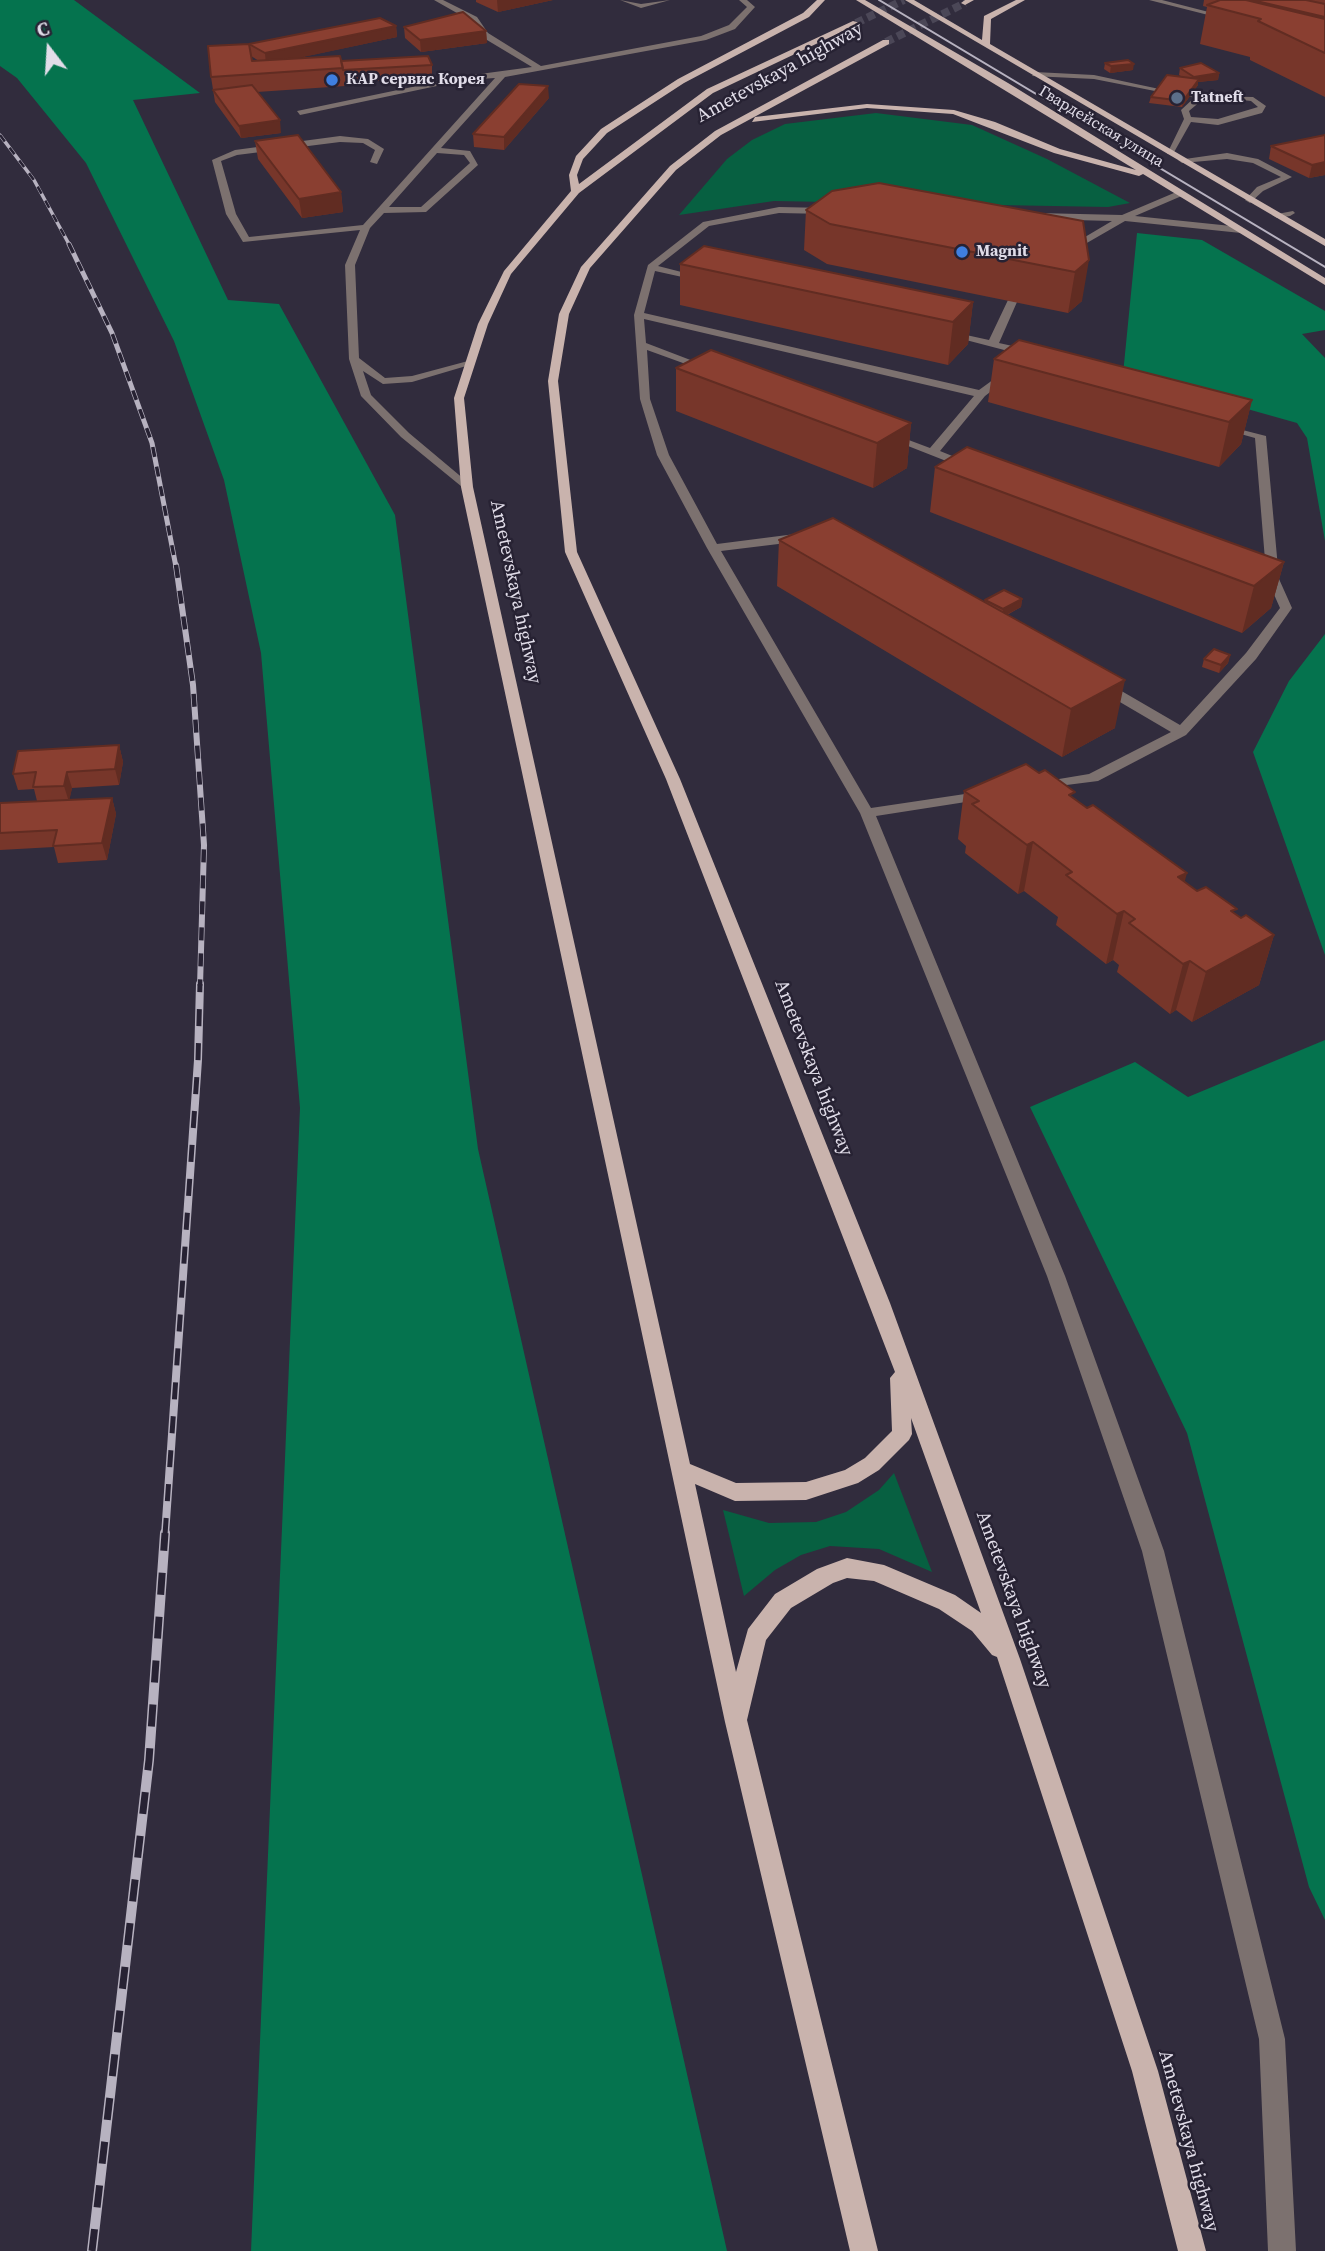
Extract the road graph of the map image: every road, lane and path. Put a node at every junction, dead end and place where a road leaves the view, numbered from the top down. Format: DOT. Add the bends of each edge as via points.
graph roads {
  1 [pos="438,0"];
  2 [pos="624,0"];
  3 [pos="666,0"];
  4 [pos="743,0"];
  5 [pos="821,0"];
  6 [pos="860,0"];
  7 [pos="909,0"];
  8 [pos="1021,0"];
  9 [pos="1153,0"];
  10 [pos="1166,1"];
  11 [pos="1244,22"];
  12 [pos="856,23"];
  13 [pos="886,41"];
  14 [pos="986,44"];
  15 [pos="539,68"];
  16 [pos="1035,74"];
  17 [pos="502,75"];
  18 [pos="1160,90"];
  19 [pos="300,113"];
  20 [pos="1188,120"];
  21 [pos="737,123"];
  22 [pos="435,150"];
  23 [pos="1170,152"];
  24 [pos="1182,160"];
  25 [pos="374,162"];
  26 [pos="1156,178"];
  27 [pos="576,191"];
  28 [pos="1181,192"];
  29 [pos="1250,200"];
  30 [pos="381,210"];
  31 [pos="834,211"];
  32 [pos="1290,213"];
  33 [pos="1027,215"];
  34 [pos="1277,215"];
  35 [pos="1124,218"];
  36 [pos="366,227"];
  37 [pos="1241,230"];
  38 [pos="1325,243"];
  39 [pos="1058,257"];
  40 [pos="651,267"];
  41 [pos="709,281"];
  42 [pos="1325,282"];
  43 [pos="1012,302"];
  44 [pos="639,315"];
  45 [pos="941,332"];
  46 [pos="640,344"];
  47 [pos="993,344"];
  48 [pos="354,359"];
  49 [pos="468,364"];
  50 [pos="1018,367"];
  51 [pos="1031,371"];
  52 [pos="718,373"];
  53 [pos="981,394"];
  54 [pos="1209,422"];
  55 [pos="869,429"];
  56 [pos="933,452"];
  57 [pos="985,472"];
  58 [pos="467,487"];
  59 [pos="818,535"];
  60 [pos="713,548"];
  61 [pos="1247,569"];
  62 [pos="1273,579"];
  63 [pos="1088,677"];
  64 [pos="1181,732"];
  65 [pos="1030,788"];
  66 [pos="1003,792"];
  67 [pos="867,813"];
  68 [pos="898,1354"];
  69 [pos="684,1470"];
  70 [pos="1009,1659"];
  71 [pos="736,1722"];
  72 [pos="864,2251"];
  73 [pos="1192,2251"];
  74 [pos="1282,2251"];
  1 -- 15 [label="lane" via="474,19 485,35"];
  2 -- 3 [label="lane" via="642,6"];
  4 -- 15 [label="lane" via="751,7 732,27 704,38"];
  5 -- 27 [label="main road" via="806,15 681,82 604,131 579,158 573,175"];
  6 -- 26 [label="main road, Гвардейская улица"];
  7 -- 14 [label="main road, Гвардейская улица"];
  8 -- 14 [label="main road" via="987,18"];
  9 -- 10 [label="lane"];
  10 -- 11 [label="lane"];
  12 -- 27 [label="main road, Ametevskaya highway" via="710,91"];
  13 -- 21 [label="main road, Ametevskaya highway"];
  14 -- 16 [label="main road, Гвардейская улица"];
  15 -- 17 [label="lane"];
  16 -- 18 [label="lane" via="1094,77"];
  16 -- 23 [label="main road, Гвардейская улица"];
  17 -- 19 [label="lane" via="465,78"];
  17 -- 22 [label="lane"];
  20 -- 20 [label="lane" via="1185,110 1196,96 1253,99 1262,106 1259,111 1218,122"];
  20 -- 23 [label="lane"];
  21 -- 26 [label="main road" via="836,107 954,112 1056,152"];
  21 -- 68 [label="main road, Ametevskaya highway" via="673,168 586,267 565,314 553,380 570,552 673,779"];
  22 -- 30 [label="lane"];
  22 -- 30 [label="lane" via="467,153 475,163 423,210"];
  23 -- 24 [label="main road, Гвардейская улица"];
  24 -- 29 [label="main road, Гвардейская улица"];
  24 -- 29 [label="lane" via="1227,156 1288,177"];
  25 -- 36 [label="lane" via="380,149 365,141 340,139 235,153 216,160 231,214 246,240"];
  26 -- 28 [label="main road, Гвардейская улица"];
  27 -- 49 [label="main road, Ametevskaya highway" via="507,273"];
  28 -- 35 [label="lane"];
  28 -- 37 [label="main road, Гвардейская улица"];
  29 -- 34 [label="main road, Гвардейская улица"];
  30 -- 36 [label="lane"];
  31 -- 40 [label="lane" via="779,210 706,225"];
  32 -- 34 [label="lane"];
  33 -- 35 [label="lane"];
  34 -- 38 [label="main road, Гвардейская улица"];
  35 -- 37 [label="lane"];
  35 -- 39 [label="lane"];
  36 -- 48 [label="lane" via="350,265"];
  37 -- 42 [label="main road, Гвардейская улица"];
  40 -- 41 [label="lane"];
  40 -- 44 [label="lane"];
  43 -- 47 [label="lane"];
  44 -- 46 [label="lane"];
  44 -- 53 [label="lane"];
  45 -- 47 [label="lane"];
  46 -- 52 [label="lane"];
  46 -- 60 [label="lane" via="645,399 663,454"];
  47 -- 50 [label="lane" via="1013,349"];
  48 -- 49 [label="lane" via="383,381 412,379"];
  48 -- 58 [label="lane" via="366,396"];
  49 -- 58 [label="main road, Ametevskaya highway" via="460,398"];
  50 -- 51 [label="lane"];
  50 -- 53 [label="lane"];
  53 -- 56 [label="lane"];
  54 -- 62 [label="lane" via="1260,436"];
  55 -- 56 [label="lane"];
  56 -- 57 [label="lane"];
  58 -- 69 [label="main road, Ametevskaya highway"];
  59 -- 60 [label="lane"];
  60 -- 67 [label="lane"];
  61 -- 62 [label="lane"];
  62 -- 64 [label="lane" via="1286,608 1251,656"];
  63 -- 64 [label="lane"];
  64 -- 65 [label="lane" via="1093,778"];
  66 -- 67 [label="lane"];
  67 -- 74 [label="lane" via="1056,1276 1153,1551 1272,2039"];
  68 -- 69 [label="main road" via="901,1434 872,1464 851,1477 806,1491 734,1492"];
  68 -- 70 [label="main road, Ametevskaya highway"];
  69 -- 71 [label="main road, Ametevskaya highway"];
  70 -- 71 [label="main road" via="980,1624 947,1602 876,1572 847,1568 783,1601 756,1636"];
  70 -- 73 [label="main road, Ametevskaya highway" via="1145,2071"];
  71 -- 72 [label="main road, Ametevskaya highway"];
}
